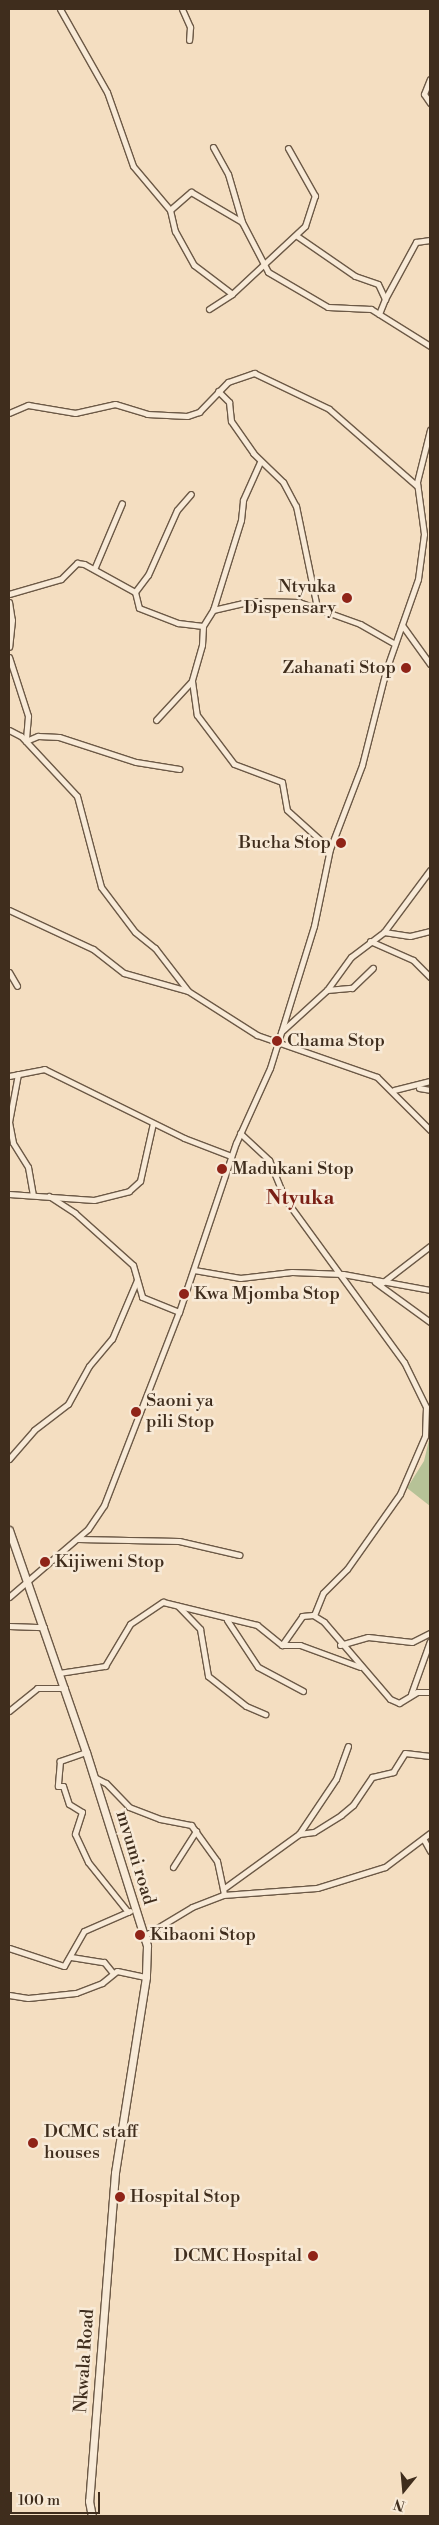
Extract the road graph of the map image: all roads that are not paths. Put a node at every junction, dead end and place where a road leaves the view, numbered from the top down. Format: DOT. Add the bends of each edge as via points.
graph roads {
  1 [pos="60,9"];
  2 [pos="182,9"];
  3 [pos="189,40"];
  4 [pos="430,79"];
  5 [pos="430,103"];
  6 [pos="213,147"];
  7 [pos="288,148"];
  8 [pos="170,210"];
  9 [pos="242,222"];
  10 [pos="297,236"];
  11 [pos="430,240"];
  12 [pos="262,267"];
  13 [pos="378,284"];
  14 [pos="394,285"];
  15 [pos="232,294"];
  16 [pos="385,299"];
  17 [pos="209,309"];
  18 [pos="380,314"];
  19 [pos="430,346"];
  20 [pos="218,391"];
  21 [pos="9,413"];
  22 [pos="430,430"];
  23 [pos="260,462"];
  24 [pos="417,486"];
  25 [pos="191,494"];
  26 [pos="122,503"];
  27 [pos="424,549"];
  28 [pos="430,552"];
  29 [pos="95,567"];
  30 [pos="135,592"];
  31 [pos="9,594"];
  32 [pos="9,602"];
  33 [pos="317,607"];
  34 [pos="213,610"];
  35 [pos="402,625"];
  36 [pos="203,626"];
  37 [pos="395,644"];
  38 [pos="9,647"];
  39 [pos="9,657"];
  40 [pos="430,664"];
  41 [pos="192,681"];
  42 [pos="156,720"];
  43 [pos="9,730"];
  44 [pos="26,741"];
  45 [pos="180,769"];
  46 [pos="330,848"];
  47 [pos="430,870"];
  48 [pos="9,910"];
  49 [pos="430,931"];
  50 [pos="384,932"];
  51 [pos="370,941"];
  52 [pos="373,968"];
  53 [pos="9,972"];
  54 [pos="430,977"];
  55 [pos="17,986"];
  56 [pos="188,990"];
  57 [pos="327,990"];
  58 [pos="281,1032"];
  59 [pos="279,1042"];
  60 [pos="18,1074"];
  61 [pos="9,1076"];
  62 [pos="430,1081"];
  63 [pos="417,1087"];
  64 [pos="394,1090"];
  65 [pos="430,1090"];
  66 [pos="153,1123"];
  67 [pos="430,1130"];
  68 [pos="240,1133"];
  69 [pos="231,1156"];
  70 [pos="9,1194"];
  71 [pos="33,1194"];
  72 [pos="49,1196"];
  73 [pos="430,1246"];
  74 [pos="194,1270"];
  75 [pos="343,1274"];
  76 [pos="137,1280"];
  77 [pos="375,1282"];
  78 [pos="382,1283"];
  79 [pos="430,1290"];
  80 [pos="179,1312"];
  81 [pos="430,1322"];
  82 [pos="9,1460"];
  83 [pos="9,1530"];
  84 [pos="78,1539"];
  85 [pos="239,1555"];
  86 [pos="26,1580"];
  87 [pos="9,1597"];
  88 [pos="178,1605"];
  89 [pos="314,1615"];
  90 [pos="227,1619"];
  91 [pos="9,1626"];
  92 [pos="44,1627"];
  93 [pos="430,1633"];
  94 [pos="430,1641"];
  95 [pos="282,1645"];
  96 [pos="340,1645"];
  97 [pos="362,1668"];
  98 [pos="60,1674"];
  99 [pos="65,1688"];
  100 [pos="302,1691"];
  101 [pos="430,1692"];
  102 [pos="411,1694"];
  103 [pos="9,1711"];
  104 [pos="265,1714"];
  105 [pos="348,1746"];
  106 [pos="86,1752"];
  107 [pos="430,1756"];
  108 [pos="94,1777"];
  109 [pos="196,1831"];
  110 [pos="299,1834"];
  111 [pos="430,1834"];
  112 [pos="424,1840"];
  113 [pos="430,1851"];
  114 [pos="173,1867"];
  115 [pos="224,1892"];
  116 [pos="135,1909"];
  117 [pos="128,1912"];
  118 [pos="144,1936"];
  119 [pos="9,1948"];
  120 [pos="71,1957"];
  121 [pos="112,1973"];
  122 [pos="146,1977"];
  123 [pos="9,1995"];
  124 [pos="112,2208"];
  125 [pos="92,2516"];
  1 -- 8 [label="street" via="107,92 133,166"];
  2 -- 3 [label="street" via="190,27"];
  4 -- 5 [label="street" via="424,94"];
  6 -- 9 [label="street" via="228,174"];
  7 -- 10 [label="street" via="315,196"];
  8 -- 9 [label="street" via="191,192"];
  8 -- 15 [label="street" via="175,230 194,265"];
  9 -- 12 [label="street"];
  10 -- 12 [label="street" via="275,250"];
  10 -- 13 [label="street" via="355,276"];
  11 -- 14 [label="street" via="416,242"];
  12 -- 15 [label="street"];
  12 -- 18 [label="street" via="288,286 328,307 366,308"];
  13 -- 14 [label="street"];
  13 -- 16 [label="street"];
  14 -- 16 [label="street"];
  15 -- 17 [label="street"];
  16 -- 18 [label="street"];
  18 -- 19 [label="street"];
  20 -- 21 [label="street" via="199,412 187,416 147,414 115,404 75,413 28,405"];
  20 -- 23 [label="street" via="229,402 231,421"];
  20 -- 24 [label="street" via="244,374 259,375 329,408"];
  22 -- 24 [label="street"];
  23 -- 33 [label="street" via="283,482 296,506"];
  23 -- 34 [label="street" via="243,500 241,520"];
  24 -- 27 [label="street"];
  25 -- 30 [label="street" via="177,510 148,575"];
  26 -- 29 [label="street"];
  27 -- 28 [label="street"];
  27 -- 35 [label="street"];
  29 -- 30 [label="street"];
  29 -- 31 [label="street" via="77,563 61,579"];
  30 -- 36 [label="street" via="139,608 178,623"];
  32 -- 38 [label="street" via="12,620"];
  33 -- 34 [label="street" via="299,602 252,601"];
  33 -- 37 [label="street" via="360,624"];
  34 -- 36 [label="street"];
  35 -- 37 [label="street"];
  35 -- 40 [label="street"];
  36 -- 41 [label="street" via="202,645"];
  37 -- 46 [label="street" via="362,765"];
  39 -- 44 [label="street" via="28,716"];
  41 -- 42 [label="street"];
  41 -- 46 [label="street" via="197,716 231,760 282,782 288,810"];
  43 -- 44 [label="street"];
  44 -- 45 [label="street" via="38,736 59,737 136,762"];
  44 -- 56 [label="street" via="77,796 101,887 134,932 155,948"];
  46 -- 58 [label="street" via="314,926"];
  47 -- 50 [label="street"];
  48 -- 56 [label="street" via="93,949 124,973"];
  49 -- 50 [label="street" via="410,936"];
  50 -- 51 [label="street"];
  51 -- 54 [label="street" via="413,960"];
  51 -- 57 [label="street" via="351,957"];
  52 -- 57 [label="street" via="352,988"];
  53 -- 55 [label="street"];
  56 -- 59 [label="street" via="251,1032"];
  57 -- 58 [label="street"];
  58 -- 59 [label="street"];
  59 -- 64 [label="street" via="365,1071"];
  59 -- 68 [label="street" via="262,1090"];
  60 -- 61 [label="street"];
  60 -- 66 [label="street" via="44,1068"];
  60 -- 71 [label="street" via="9,1122 13,1142 28,1167"];
  62 -- 63 [label="street"];
  63 -- 64 [label="street"];
  63 -- 65 [label="street"];
  64 -- 67 [label="street"];
  66 -- 69 [label="street"];
  66 -- 72 [label="street" via="140,1181 129,1190 94,1200"];
  68 -- 69 [label="street"];
  68 -- 75 [label="street" via="269,1160 284,1199"];
  69 -- 74 [label="street"];
  70 -- 71 [label="street"];
  71 -- 72 [label="street"];
  72 -- 76 [label="street" via="75,1213 133,1265"];
  73 -- 78 [label="street"];
  74 -- 75 [label="street" via="240,1278 292,1272"];
  74 -- 80 [label="street"];
  75 -- 77 [label="street"];
  75 -- 89 [label="street" via="410,1370 423,1396 428,1424 409,1476 391,1509 347,1569 323,1593"];
  76 -- 80 [label="street" via="146,1300"];
  76 -- 82 [label="street" via="112,1339 89,1366 68,1404 34,1430"];
  77 -- 78 [label="street"];
  77 -- 81 [label="street" via="386,1294"];
  78 -- 79 [label="street"];
  80 -- 84 [label="street" via="104,1505"];
  83 -- 86 [label="street, mvumi road"];
  84 -- 85 [label="street" via="178,1541"];
  84 -- 86 [label="street"];
  86 -- 87 [label="street"];
  86 -- 92 [label="street, mvumi road"];
  88 -- 90 [label="street"];
  88 -- 98 [label="street" via="159,1602 130,1624 105,1666"];
  88 -- 104 [label="street" via="200,1629 208,1676 246,1706"];
  89 -- 95 [label="street" via="302,1616"];
  89 -- 96 [label="street"];
  90 -- 95 [label="street" via="263,1628"];
  90 -- 100 [label="street" via="258,1668"];
  91 -- 92 [label="street"];
  92 -- 98 [label="street, mvumi road"];
  93 -- 96 [label="street" via="412,1642 368,1637"];
  94 -- 102 [label="street"];
  95 -- 97 [label="street" via="300,1645"];
  96 -- 97 [label="street"];
  97 -- 102 [label="street" via="390,1699 402,1702"];
  98 -- 99 [label="street, mvumi road"];
  99 -- 103 [label="street" via="36,1688"];
  99 -- 106 [label="street, mvumi road"];
  101 -- 102 [label="street"];
  105 -- 110 [label="street" via="336,1779"];
  106 -- 108 [label="street, mvumi road"];
  106 -- 117 [label="street" via="60,1761 58,1786 63,1786 69,1804 82,1812 75,1834 88,1862"];
  107 -- 110 [label="street" via="405,1753 393,1772 372,1777 353,1805 341,1815 314,1832"];
  108 -- 109 [label="street" via="106,1782 129,1807 160,1819 185,1822"];
  108 -- 116 [label="street, mvumi road"];
  109 -- 114 [label="street"];
  109 -- 115 [label="street" via="217,1861"];
  110 -- 115 [label="street"];
  111 -- 112 [label="street"];
  112 -- 113 [label="street"];
  112 -- 115 [label="street" via="385,1867 318,1888"];
  115 -- 118 [label="street"];
  116 -- 117 [label="street"];
  116 -- 118 [label="street, mvumi road"];
  117 -- 120 [label="street" via="84,1931"];
  118 -- 122 [label="street, mvumi road"];
  119 -- 120 [label="street" via="64,1966"];
  120 -- 121 [label="street" via="104,1962"];
  121 -- 122 [label="street"];
  121 -- 123 [label="street" via="102,1983 76,1993 28,1998"];
  122 -- 124 [label="street, mvumi road" via="128,2077"];
  124 -- 125 [label="street, Nkwala Road" via="89,2501"];
}
